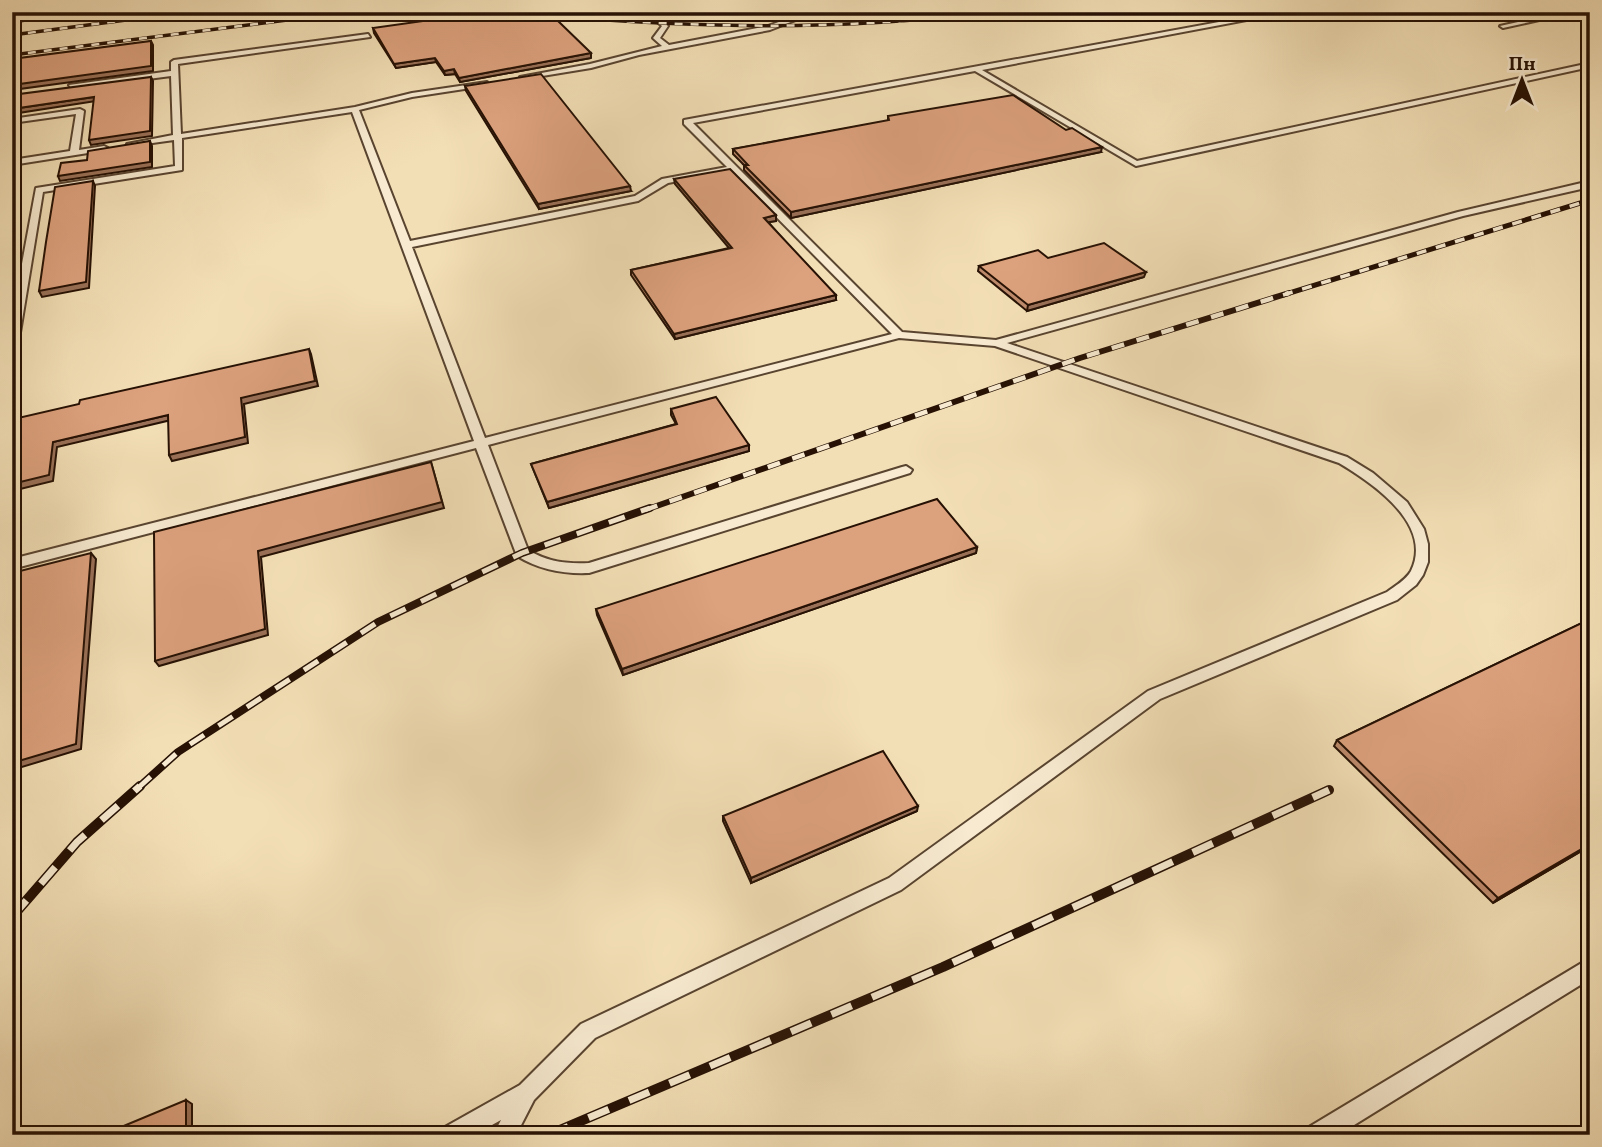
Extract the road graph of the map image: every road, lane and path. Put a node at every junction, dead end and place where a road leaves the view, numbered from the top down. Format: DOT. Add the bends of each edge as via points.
graph roads {
  1 [pos="649,12"];
  2 [pos="825,12"];
  3 [pos="1286,12"];
  4 [pos="1572,12"];
  5 [pos="1503,26"];
  6 [pos="368,36"];
  7 [pos="668,48"];
  8 [pos="1590,65"];
  9 [pos="976,69"];
  10 [pos="175,73"];
  11 [pos="508,80"];
  12 [pos="494,82"];
  13 [pos="66,88"];
  14 [pos="355,109"];
  15 [pos="12,121"];
  16 [pos="178,137"];
  17 [pos="126,145"];
  18 [pos="113,147"];
  19 [pos="74,153"];
  20 [pos="12,163"];
  21 [pos="733,167"];
  22 [pos="1590,184"];
  23 [pos="405,245"];
  24 [pos="899,335"];
  25 [pos="996,343"];
  26 [pos="12,351"];
  27 [pos="480,444"];
  28 [pos="906,470"];
  29 [pos="12,564"];
  30 [pos="1590,968"];
  31 [pos="527,1093"];
  32 [pos="453,1135"];
  33 [pos="504,1135"];
  34 [pos="1317,1135"];
  1 -- 7 [label="lane" via="665,26 656,38"];
  2 -- 7 [label="lane"];
  3 -- 9 [label="lane"];
  4 -- 5 [label="lane"];
  6 -- 10 [label="lane" via="174,62"];
  7 -- 11 [label="lane"];
  8 -- 9 [label="lane" via="1136,164"];
  9 -- 21 [label="lane" via="687,122"];
  10 -- 13 [label="lane"];
  10 -- 16 [label="lane"];
  12 -- 14 [label="lane"];
  14 -- 16 [label="lane"];
  14 -- 23 [label="lane"];
  15 -- 19 [label="lane" via="80,111"];
  16 -- 17 [label="lane"];
  16 -- 26 [label="lane" via="179,168 39,190"];
  18 -- 19 [label="lane"];
  19 -- 20 [label="lane"];
  21 -- 23 [label="lane" via="665,181 638,198"];
  21 -- 24 [label="lane"];
  22 -- 25 [label="lane" via="1461,214"];
  23 -- 27 [label="lane"];
  24 -- 25 [label="lane"];
  24 -- 27 [label="lane"];
  25 -- 31 [label="lane" via="1343,460 1402,503 1419,529 1423,555 1414,578 1392,596 1154,695 895,884 588,1031"];
  27 -- 28 [label="lane" via="522,552 539,564 562,569 589,568"];
  27 -- 29 [label="lane"];
  30 -- 34 [label="lane"];
  31 -- 32 [label="lane"];
  31 -- 33 [label="lane"];
}
